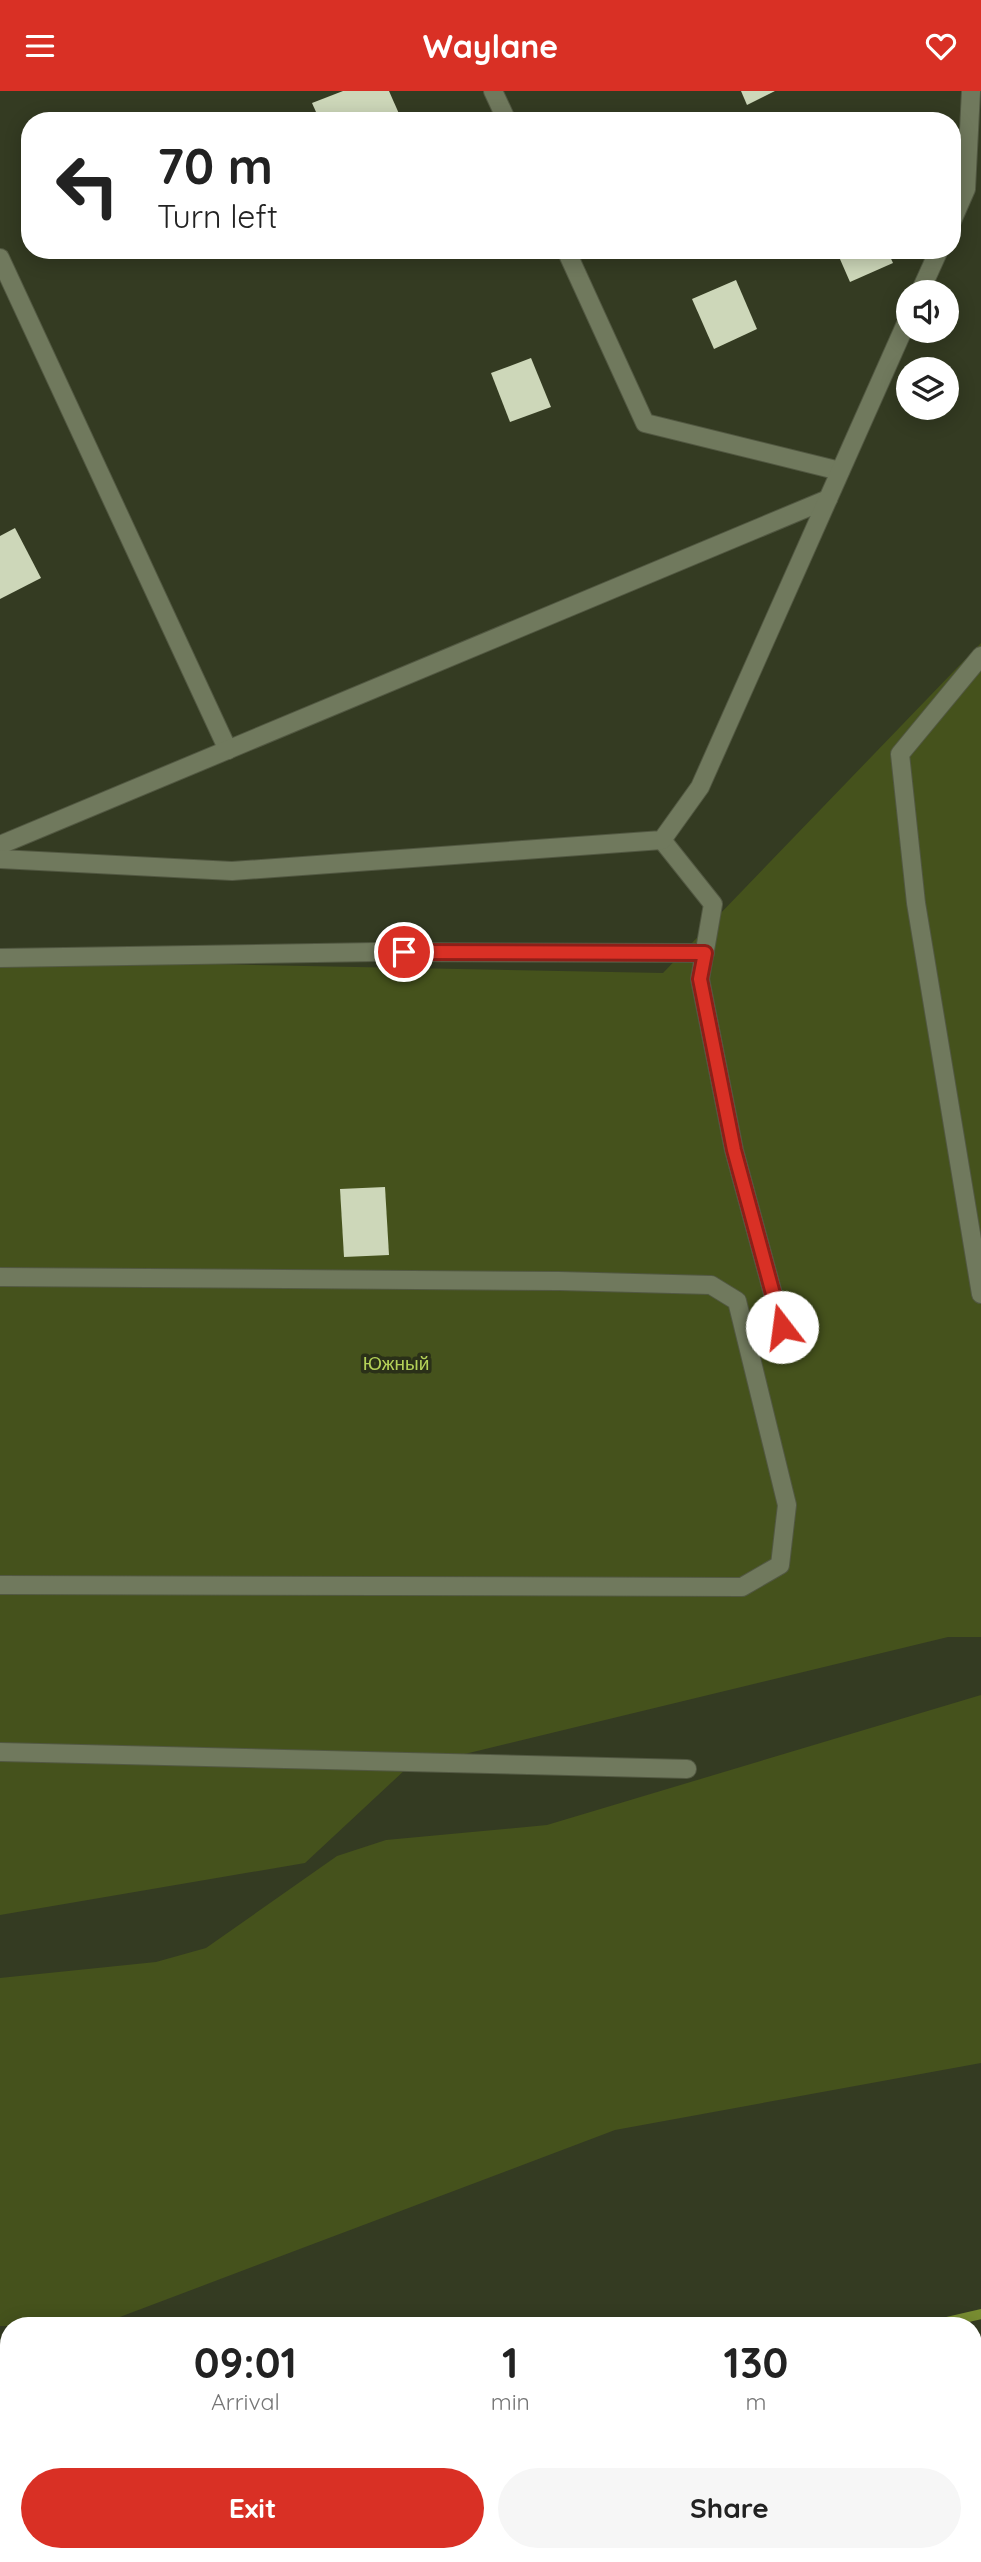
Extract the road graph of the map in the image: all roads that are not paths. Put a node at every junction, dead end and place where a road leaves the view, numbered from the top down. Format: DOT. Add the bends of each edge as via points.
graph roads {
  1 [pos="493,91"];
  2 [pos="971,91"];
  3 [pos="503,112"];
  4 [pos="961,200"];
  5 [pos="0,258"];
  6 [pos="570,259"];
  7 [pos="935,259"];
  8 [pos="925,280"];
  9 [pos="897,343"];
  10 [pos="840,471"];
  11 [pos="828,499"];
  12 [pos="981,656"];
  13 [pos="228,750"];
  14 [pos="662,840"];
  15 [pos="0,845"];
  16 [pos="0,859"];
  17 [pos="705,953"];
  18 [pos="0,958"];
  19 [pos="0,1277"];
  20 [pos="981,1294"];
  21 [pos="782,1327"];
  22 [pos="0,1585"];
  23 [pos="0,1752"];
  24 [pos="687,1769"];
  1 -- 3 [label="lane"];
  2 -- 4 [label="lane" via="966,189"];
  5 -- 13 [label="lane"];
  6 -- 10 [label="lane" via="645,423"];
  7 -- 8 [label="lane"];
  9 -- 10 [label="lane"];
  10 -- 11 [label="lane"];
  11 -- 13 [label="lane"];
  11 -- 14 [label="lane" via="699,787"];
  12 -- 20 [label="lane" via="900,754 916,903"];
  13 -- 15 [label="lane"];
  14 -- 16 [label="lane" via="232,871"];
  14 -- 17 [label="lane" via="713,904"];
  17 -- 18 [label="lane"];
  17 -- 21 [label="lane" via="700,979 734,1150"];
  19 -- 22 [label="lane" via="711,1285 737,1301 787,1505 780,1565 742,1587"];
  23 -- 24 [label="lane"];
}
